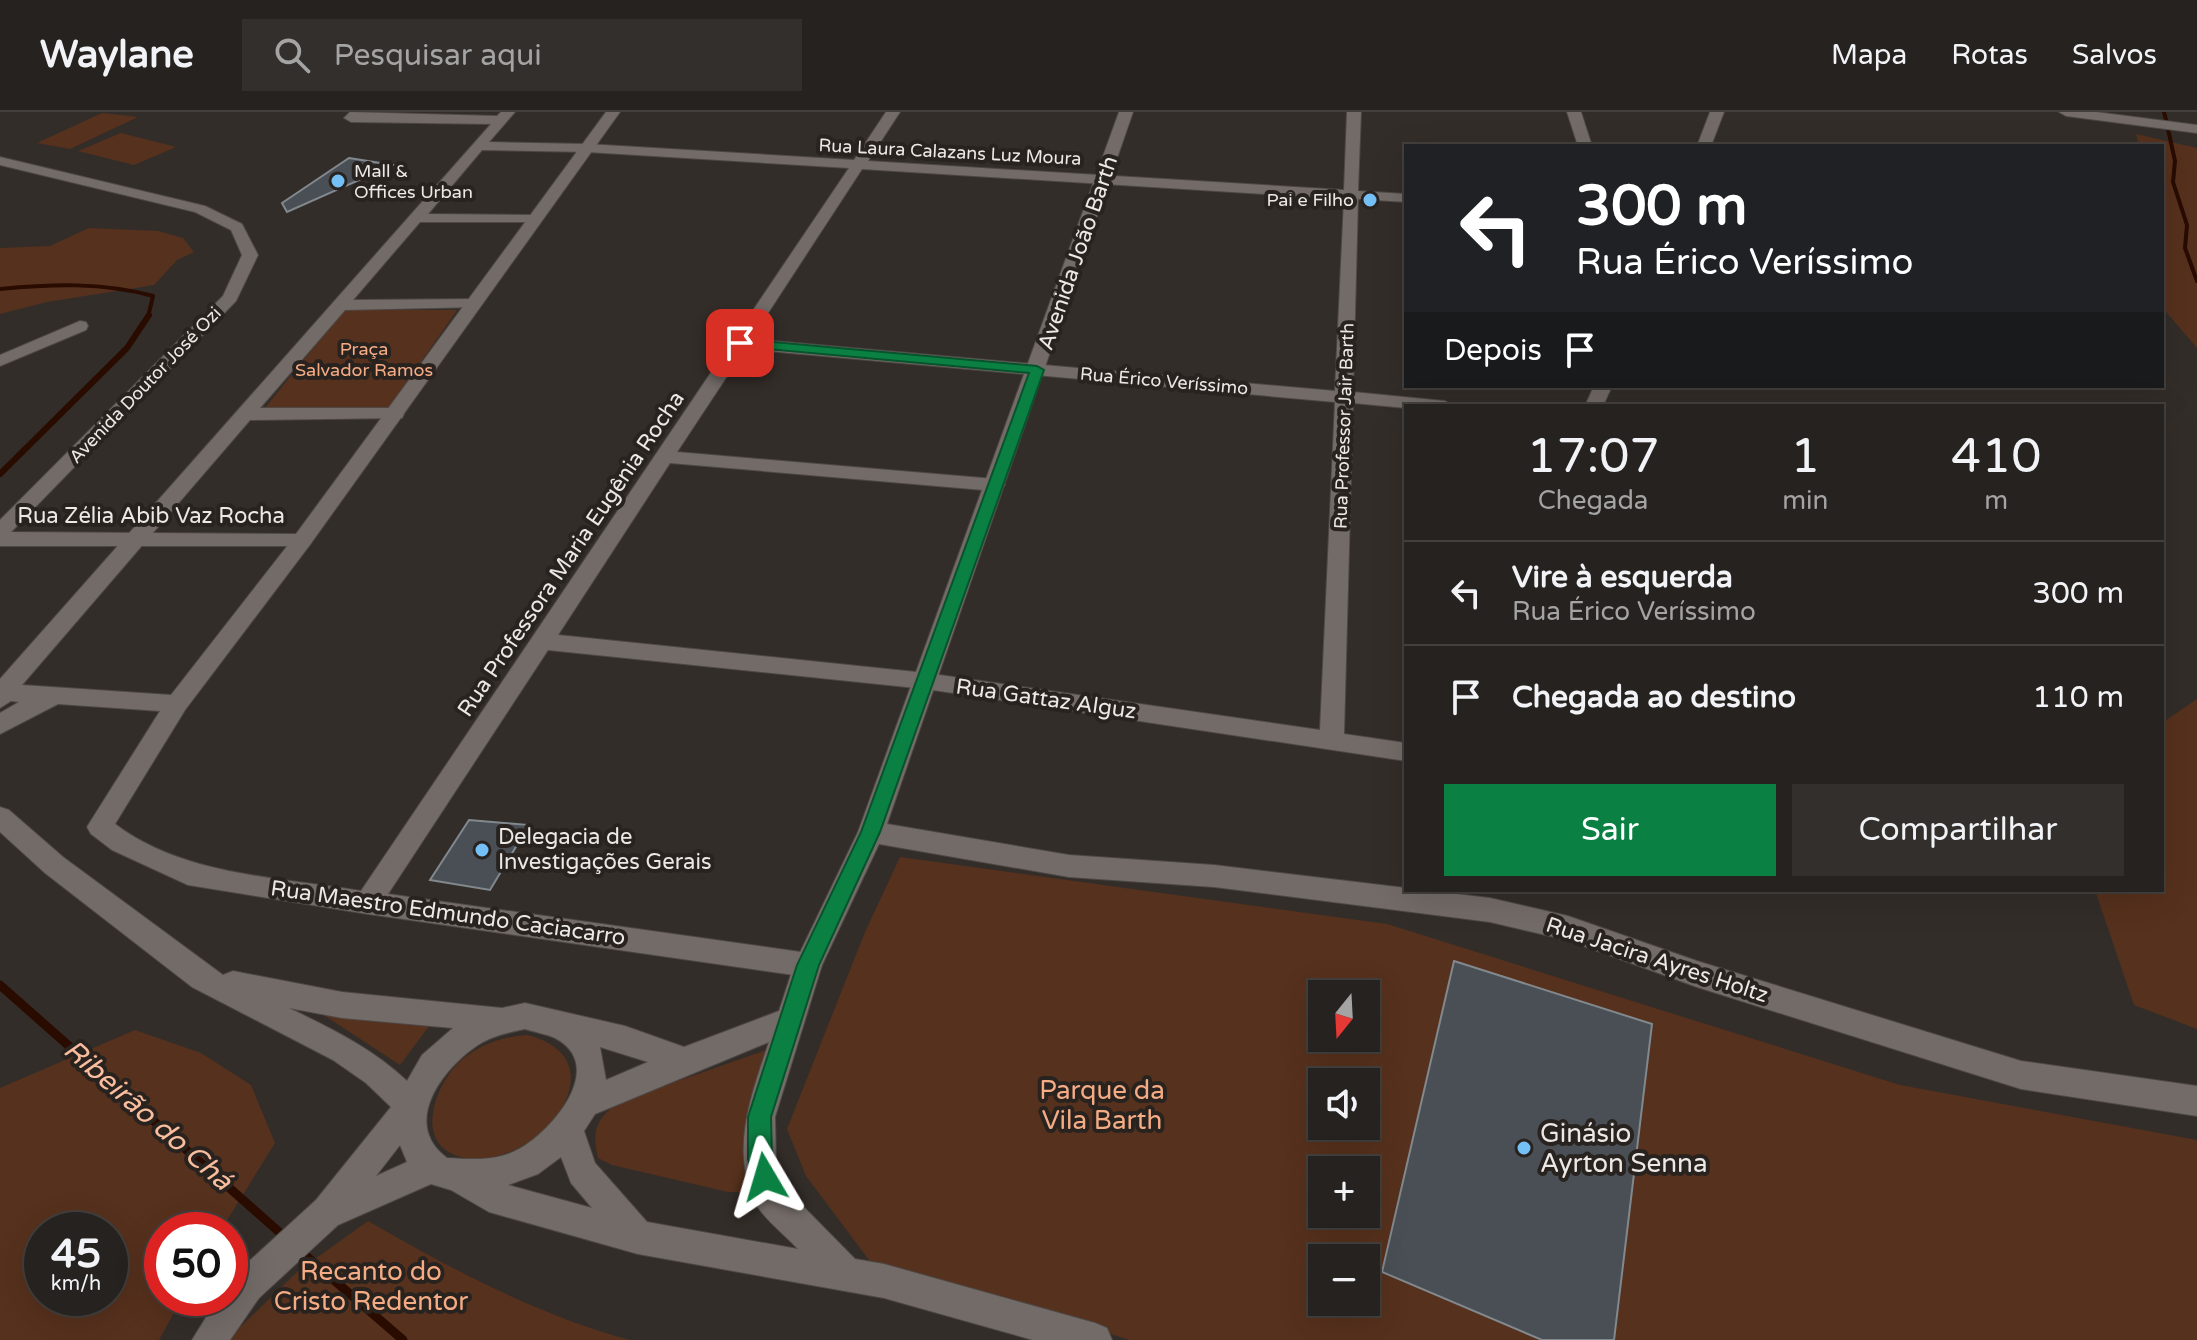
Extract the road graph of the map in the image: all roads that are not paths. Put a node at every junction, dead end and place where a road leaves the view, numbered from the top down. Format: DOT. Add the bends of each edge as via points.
graph roads {
  1 [pos="357,112"];
  2 [pos="613,112"];
  3 [pos="893,112"];
  4 [pos="1126,112"];
  5 [pos="1354,112"];
  6 [pos="1574,112"];
  7 [pos="1717,112"];
  8 [pos="2066,112"];
  9 [pos="504,116"];
  10 [pos="2197,129"];
  11 [pos="1584,144"];
  12 [pos="1705,144"];
  13 [pos="480,146"];
  14 [pos="587,148"];
  15 [pos="0,161"];
  16 [pos="858,165"];
  17 [pos="1105,180"];
  18 [pos="1352,195"];
  19 [pos="1404,198"];
  20 [pos="418,218"];
  21 [pos="533,219"];
  22 [pos="473,304"];
  23 [pos="340,305"];
  24 [pos="80,326"];
  25 [pos="740,343"];
  26 [pos="0,361"];
  27 [pos="1037,370"];
  28 [pos="1346,397"];
  29 [pos="1423,404"];
  30 [pos="245,414"];
  31 [pos="395,414"];
  32 [pos="664,457"];
  33 [pos="995,485"];
  34 [pos="0,532"];
  35 [pos="0,539"];
  36 [pos="132,541"];
  37 [pos="302,541"];
  38 [pos="541,641"];
  39 [pos="926,681"];
  40 [pos="59,695"];
  41 [pos="2,696"];
  42 [pos="177,704"];
  43 [pos="0,725"];
  44 [pos="1332,740"];
  45 [pos="1404,752"];
  46 [pos="0,817"];
  47 [pos="871,832"];
  48 [pos="368,903"];
  49 [pos="808,965"];
  50 [pos="202,978"];
  51 [pos="503,1020"];
  52 [pos="791,1020"];
  53 [pos="563,1025"];
  54 [pos="684,1061"];
  55 [pos="2197,1101"];
  56 [pos="411,1106"];
  57 [pos="576,1117"];
  58 [pos="447,1172"];
  59 [pos="328,1212"];
  60 [pos="638,1237"];
  61 [pos="845,1273"];
  62 [pos="209,1340"];
  63 [pos="1095,1340"];
  1 -- 9 [label="street" via="351,118"];
  2 -- 14 [label="street"];
  3 -- 16 [label="street, Rua Professora Maria Eugênia Rocha"];
  4 -- 17 [label="street, Avenida João Barth"];
  5 -- 18 [label="street, Rua Professor Jair Barth"];
  6 -- 11 [label="street"];
  7 -- 12 [label="street"];
  8 -- 10 [label="street"];
  9 -- 13 [label="street"];
  13 -- 14 [label="street, Rua Laura Calazans Luz Moura"];
  13 -- 20 [label="street"];
  14 -- 16 [label="street, Rua Laura Calazans Luz Moura"];
  14 -- 21 [label="street"];
  15 -- 34 [label="street, Avenida Doutor José Ozi" via="200,209 237,227 250,255 230,298"];
  16 -- 17 [label="street, Rua Laura Calazans Luz Moura"];
  16 -- 25 [label="street, Rua Professora Maria Eugênia Rocha"];
  17 -- 18 [label="street, Rua Laura Calazans Luz Moura"];
  17 -- 27 [label="street, Avenida João Barth"];
  18 -- 19 [label="street, Rua Laura Calazans Luz Moura"];
  18 -- 28 [label="street, Rua Professor Jair Barth"];
  20 -- 21 [label="street"];
  20 -- 23 [label="street"];
  21 -- 22 [label="street"];
  22 -- 23 [label="street"];
  22 -- 31 [label="street"];
  23 -- 30 [label="street"];
  24 -- 26 [label="street"];
  25 -- 27 [label="street, Rua Érico Veríssimo"];
  25 -- 32 [label="street, Rua Professora Maria Eugênia Rocha"];
  27 -- 28 [label="street, Rua Érico Veríssimo"];
  27 -- 33 [label="street, Avenida João Barth"];
  28 -- 29 [label="street, Rua Érico Veríssimo"];
  28 -- 44 [label="street, Rua Professor Jair Barth"];
  30 -- 31 [label="street"];
  30 -- 36 [label="street"];
  31 -- 37 [label="street"];
  32 -- 33 [label="street"];
  32 -- 38 [label="street, Rua Professora Maria Eugênia Rocha"];
  33 -- 39 [label="street, Avenida João Barth"];
  35 -- 36 [label="street, Rua Zélia Abib Vaz Rocha"];
  36 -- 37 [label="street, Rua Zélia Abib Vaz Rocha"];
  36 -- 41 [label="street"];
  37 -- 42 [label="street"];
  38 -- 39 [label="street, Rua Gattaz Alguz"];
  38 -- 48 [label="street, Rua Professora Maria Eugênia Rocha"];
  39 -- 44 [label="street, Rua Gattaz Alguz"];
  39 -- 47 [label="street, Avenida João Barth"];
  40 -- 41 [label="street"];
  40 -- 42 [label="street"];
  40 -- 43 [label="street"];
  42 -- 48 [label="street, Rua Maestro Edmundo Caciacarro" via="100,827 121,843 188,874"];
  44 -- 45 [label="street, Rua Gattaz Alguz"];
  46 -- 50 [label="street"];
  47 -- 49 [label="street, Avenida João Barth"];
  47 -- 55 [label="street, Rua Jacira Ayres Holtz" via="1069,866 1214,876 1490,910 1568,928 2021,1075"];
  48 -- 49 [label="street, Rua Maestro Edmundo Caciacarro"];
  49 -- 52 [label="street, Avenida João Barth"];
  50 -- 51 [label="street" via="342,1005"];
  50 -- 56 [label="street" via="344,1050"];
  51 -- 53 [label="street" via="525,1016"];
  51 -- 56 [label="street" via="470,1033 444,1053"];
  52 -- 54 [label="street"];
  52 -- 61 [label="street, Avenida João Barth" via="760,1117 760,1159 769,1195"];
  53 -- 54 [label="street"];
  53 -- 57 [label="street" via="585,1045 591,1066 589,1091"];
  54 -- 57 [label="street"];
  56 -- 58 [label="street" via="411,1133 421,1156"];
  56 -- 59 [label="street"];
  57 -- 58 [label="street" via="559,1141 533,1161 501,1175"];
  57 -- 60 [label="street" via="582,1172"];
  58 -- 59 [label="street" via="380,1190"];
  58 -- 60 [label="street" via="489,1196"];
  59 -- 62 [label="street" via="247,1286"];
  60 -- 61 [label="street"];
  61 -- 63 [label="street"];
}
